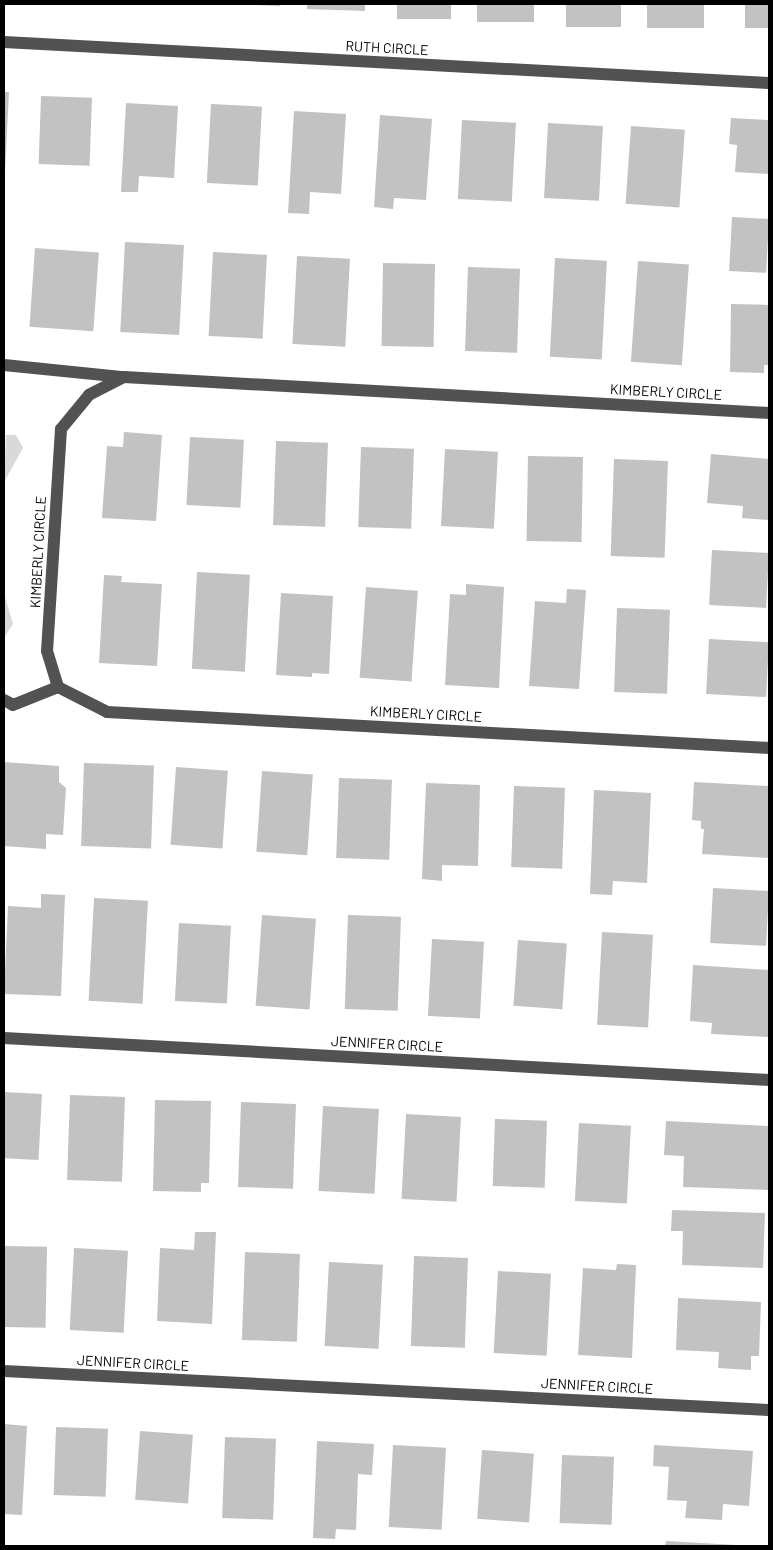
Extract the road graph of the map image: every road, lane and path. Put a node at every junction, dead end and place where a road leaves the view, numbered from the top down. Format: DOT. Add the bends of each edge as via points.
graph roads {
  1 [pos="4,42"];
  2 [pos="769,83"];
  3 [pos="4,365"];
  4 [pos="124,377"];
  5 [pos="769,413"];
  6 [pos="58,687"];
  7 [pos="4,700"];
  8 [pos="769,748"];
  9 [pos="4,1038"];
  10 [pos="769,1080"];
  11 [pos="4,1372"];
  12 [pos="769,1410"];
  1 -- 2 [label="street, RUTH CIRCLE"];
  3 -- 4 [label="street"];
  4 -- 5 [label="street, KIMBERLY CIRCLE"];
  4 -- 6 [label="street, KIMBERLY CIRCLE" via="89,394 61,428 47,651"];
  6 -- 7 [label="street" via="13,705"];
  6 -- 8 [label="street, KIMBERLY CIRCLE" via="108,712"];
  9 -- 10 [label="street, JENNIFER CIRCLE"];
  11 -- 12 [label="street, JENNIFER CIRCLE"];
}
